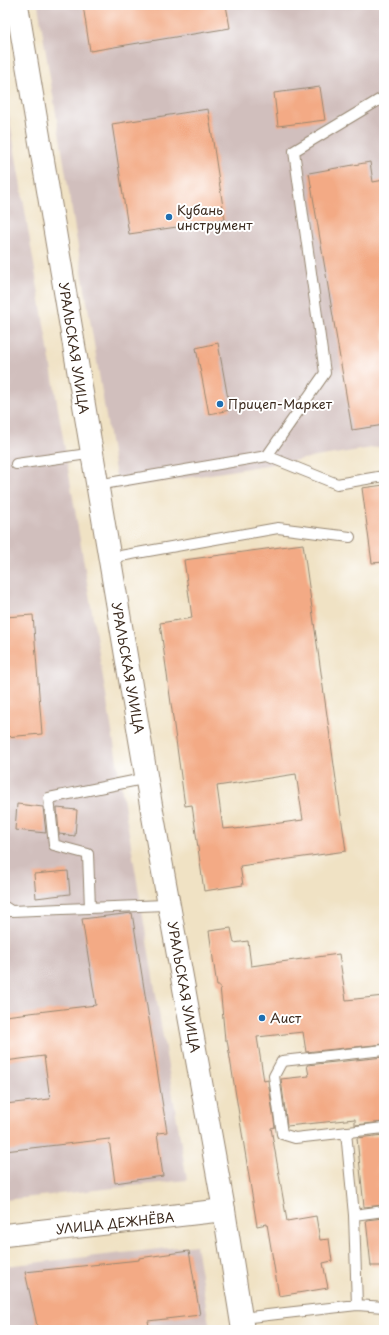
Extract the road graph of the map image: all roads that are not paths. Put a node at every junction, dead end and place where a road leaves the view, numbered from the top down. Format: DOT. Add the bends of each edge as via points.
graph roads {
  1 [pos="12,5"];
  2 [pos="17,5"];
  3 [pos="384,97"];
  4 [pos="88,454"];
  5 [pos="267,456"];
  6 [pos="16,464"];
  7 [pos="384,476"];
  8 [pos="95,485"];
  9 [pos="350,538"];
  10 [pos="109,558"];
  11 [pos="143,779"];
  12 [pos="165,905"];
  13 [pos="5,907"];
  14 [pos="90,908"];
  15 [pos="384,1050"];
  16 [pos="384,1128"];
  17 [pos="346,1132"];
  18 [pos="220,1211"];
  19 [pos="384,1211"];
  20 [pos="354,1215"];
  21 [pos="5,1235"];
  22 [pos="357,1306"];
  23 [pos="384,1307"];
  24 [pos="240,1326"];
  1 -- 4 [label="main road, УРАЛЬСКАЯ УЛИЦА"];
  2 -- 8 [label="main road, УРАЛЬСКАЯ УЛИЦА"];
  3 -- 5 [label="lane" via="294,152 325,373"];
  4 -- 6 [label="lane"];
  4 -- 8 [label="main road, УРАЛЬСКАЯ УЛИЦА"];
  5 -- 7 [label="lane" via="337,484"];
  5 -- 8 [label="lane"];
  8 -- 10 [label="main road, УРАЛЬСКАЯ УЛИЦА"];
  8 -- 11 [label="main road, УРАЛЬСКАЯ УЛИЦА"];
  9 -- 10 [label="lane" via="278,528"];
  10 -- 18 [label="main road, УРАЛЬСКАЯ УЛИЦА"];
  11 -- 12 [label="main road, УРАЛЬСКАЯ УЛИЦА"];
  11 -- 14 [label="lane" via="49,798 54,845 88,854"];
  12 -- 14 [label="lane"];
  12 -- 18 [label="main road, УРАЛЬСКАЯ УЛИЦА"];
  13 -- 14 [label="lane" via="11,911"];
  15 -- 17 [label="lane" via="282,1061 274,1076 282,1134 296,1138"];
  16 -- 17 [label="lane"];
  17 -- 20 [label="lane"];
  18 -- 21 [label="main road, УЛИЦА ДЕЖНЁВА"];
  18 -- 24 [label="main road, УРАЛЬСКАЯ УЛИЦА"];
  19 -- 20 [label="lane"];
  20 -- 22 [label="lane"];
  22 -- 23 [label="lane"];
  22 -- 24 [label="lane"];
}
